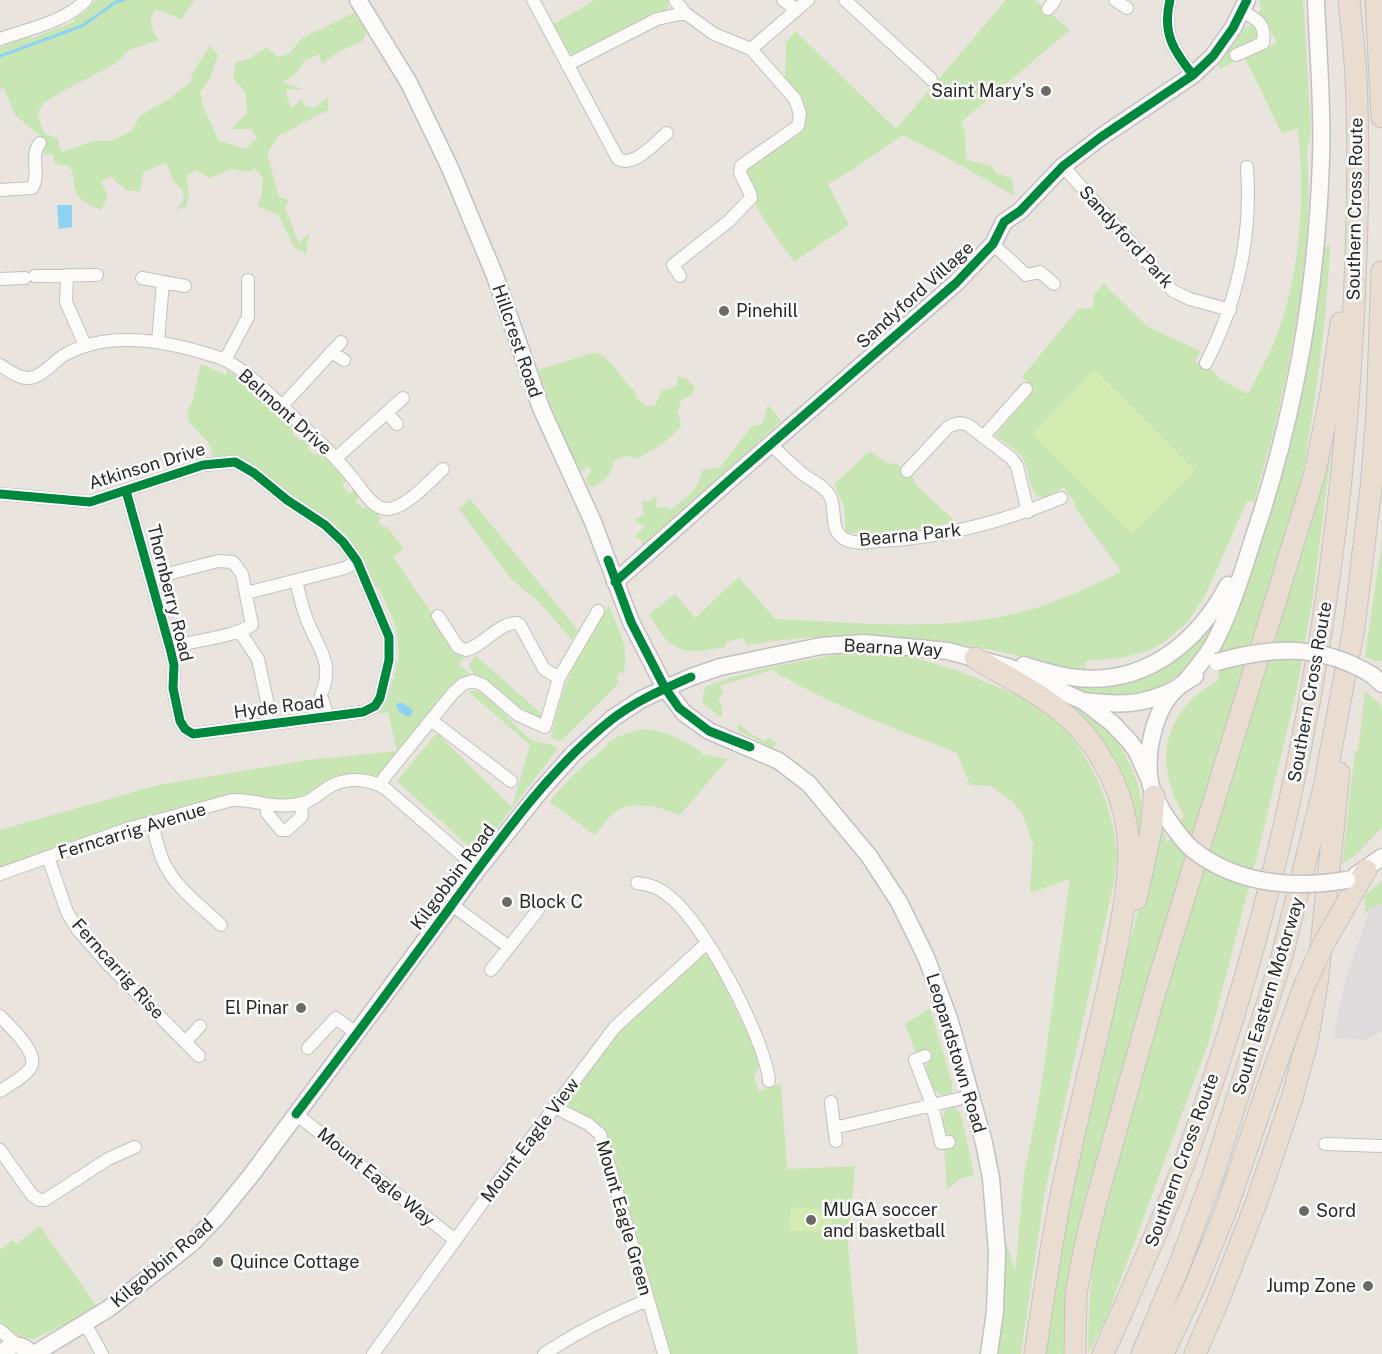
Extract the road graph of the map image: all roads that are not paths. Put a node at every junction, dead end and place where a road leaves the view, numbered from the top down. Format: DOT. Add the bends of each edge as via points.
graph roads {
  1 [pos="86,0"];
  2 [pos="358,0"];
  3 [pos="532,0"];
  4 [pos="675,0"];
  5 [pos="783,0"];
  6 [pos="808,0"];
  7 [pos="845,0"];
  8 [pos="1115,0"];
  9 [pos="1170,0"];
  10 [pos="1316,0"];
  11 [pos="1343,0"];
  12 [pos="1349,0"];
  13 [pos="1376,0"];
  14 [pos="1244,6"];
  15 [pos="1126,8"];
  16 [pos="796,9"];
  17 [pos="685,13"];
  18 [pos="0,39"];
  19 [pos="751,49"];
  20 [pos="1236,55"];
  21 [pos="567,65"];
  22 [pos="1193,75"];
  23 [pos="931,79"];
  24 [pos="1382,117"];
  25 [pos="667,133"];
  26 [pos="40,143"];
  27 [pos="1063,166"];
  28 [pos="1247,167"];
  29 [pos="0,190"];
  30 [pos="993,244"];
  31 [pos="1382,272"];
  32 [pos="67,275"];
  33 [pos="97,275"];
  34 [pos="680,276"];
  35 [pos="142,278"];
  36 [pos="0,279"];
  37 [pos="248,280"];
  38 [pos="163,282"];
  39 [pos="1054,284"];
  40 [pos="185,286"];
  41 [pos="1230,310"];
  42 [pos="158,342"];
  43 [pos="341,342"];
  44 [pos="85,345"];
  45 [pos="332,352"];
  46 [pos="225,360"];
  47 [pos="344,360"];
  48 [pos="1206,363"];
  49 [pos="0,365"];
  50 [pos="1026,389"];
  51 [pos="404,398"];
  52 [pos="282,406"];
  53 [pos="387,413"];
  54 [pos="397,424"];
  55 [pos="984,437"];
  56 [pos="771,445"];
  57 [pos="1382,445"];
  58 [pos="336,458"];
  59 [pos="443,469"];
  60 [pos="907,471"];
  61 [pos="126,491"];
  62 [pos="0,494"];
  63 [pos="1061,498"];
  64 [pos="1266,502"];
  65 [pos="387,509"];
  66 [pos="1028,512"];
  67 [pos="381,521"];
  68 [pos="357,561"];
  69 [pos="152,578"];
  70 [pos="296,581"];
  71 [pos="615,582"];
  72 [pos="246,593"];
  73 [pos="598,611"];
  74 [pos="438,616"];
  75 [pos="1354,627"];
  76 [pos="240,632"];
  77 [pos="170,648"];
  78 [pos="948,651"];
  79 [pos="975,658"];
  80 [pos="559,678"];
  81 [pos="1377,680"];
  82 [pos="1180,686"];
  83 [pos="665,688"];
  84 [pos="1083,701"];
  85 [pos="368,711"];
  86 [pos="328,718"];
  87 [pos="431,720"];
  88 [pos="272,724"];
  89 [pos="193,734"];
  90 [pos="511,781"];
  91 [pos="380,785"];
  92 [pos="1152,789"];
  93 [pos="301,803"];
  94 [pos="266,805"];
  95 [pos="152,822"];
  96 [pos="48,857"];
  97 [pos="1374,863"];
  98 [pos="478,869"];
  99 [pos="0,874"];
  100 [pos="637,883"];
  101 [pos="1348,891"];
  102 [pos="452,905"];
  103 [pos="538,910"];
  104 [pos="221,924"];
  105 [pos="707,943"];
  106 [pos="509,947"];
  107 [pos="491,970"];
  108 [pos="1104,1012"];
  109 [pos="0,1016"];
  110 [pos="200,1026"];
  111 [pos="357,1034"];
  112 [pos="186,1041"];
  113 [pos="308,1048"];
  114 [pos="199,1056"];
  115 [pos="925,1056"];
  116 [pos="769,1081"];
  117 [pos="0,1091"];
  118 [pos="971,1096"];
  119 [pos="831,1102"];
  120 [pos="932,1104"];
  121 [pos="554,1107"];
  122 [pos="296,1114"];
  123 [pos="834,1128"];
  124 [pos="836,1141"];
  125 [pos="949,1142"];
  126 [pos="1325,1144"];
  127 [pos="1382,1146"];
  128 [pos="135,1147"];
  129 [pos="0,1150"];
  130 [pos="455,1240"];
  131 [pos="648,1300"];
  132 [pos="83,1325"];
  133 [pos="0,1330"];
  134 [pos="27,1351"];
  135 [pos="2,1354"];
  136 [pos="102,1354"];
  137 [pos="373,1354"];
  138 [pos="544,1354"];
  139 [pos="664,1354"];
  140 [pos="989,1354"];
  141 [pos="1035,1354"];
  142 [pos="1075,1354"];
  143 [pos="1103,1354"];
  144 [pos="1142,1354"];
  145 [pos="1163,1354"];
  146 [pos="1195,1354"];
  1 -- 18 [label="street" via="63,16"];
  2 -- 71 [label="main road, Hillcrest Road" via="409,83 450,168 495,276 541,408 593,522"];
  3 -- 21 [label="street"];
  4 -- 17 [label="street"];
  5 -- 16 [label="street"];
  6 -- 16 [label="street"];
  7 -- 23 [label="street"];
  8 -- 15 [label="street"];
  9 -- 22 [label="street" via="1168,29 1174,51"];
  10 -- 64 [label="main road" via="1321,156 1315,257 1298,374"];
  11 -- 142 [label="highway" via="1345,245 1341,324 1328,410 1314,476 1120,1115 1085,1246 1076,1294"];
  12 -- 143 [label="highway, Southern Cross Route" via="1356,75 1357,186 1350,387 1329,586 1305,721 1281,840 1228,1032 1181,1171"];
  13 -- 24 [label="highway, Southern Cross Route"];
  14 -- 20 [label="street" via="1265,32 1263,43"];
  14 -- 22 [label="main road, Sandyford Village" via="1213,56"];
  16 -- 19 [label="street"];
  17 -- 19 [label="street" via="714,34"];
  17 -- 21 [label="street" via="657,19"];
  19 -- 34 [label="street" via="795,99 798,126 741,166 740,173 751,198 729,221 673,265"];
  21 -- 25 [label="street" via="621,161 634,159"];
  22 -- 27 [label="main road, Sandyford Village"];
  26 -- 29 [label="street" via="32,188"];
  27 -- 30 [label="main road, Sandyford Village" via="1004,222"];
  27 -- 41 [label="street, Sandyford Park" via="1173,291"];
  28 -- 41 [label="street" via="1247,234"];
  30 -- 39 [label="street, Sandyford Village" via="1026,275 1040,272"];
  30 -- 56 [label="main road, Sandyford Village" via="941,297"];
  31 -- 75 [label="highway, Southern Cross Route" via="1375,445"];
  32 -- 33 [label="street"];
  32 -- 36 [label="street"];
  32 -- 44 [label="street" via="66,302"];
  35 -- 38 [label="street"];
  37 -- 46 [label="street" via="248,317"];
  38 -- 40 [label="street"];
  38 -- 42 [label="street"];
  41 -- 48 [label="street"];
  42 -- 44 [label="street, Belmont Drive"];
  42 -- 46 [label="street, Belmont Drive"];
  43 -- 45 [label="street"];
  44 -- 49 [label="street, Belmont Drive" via="29,378"];
  45 -- 47 [label="street"];
  45 -- 52 [label="street"];
  46 -- 52 [label="street, Belmont Drive"];
  50 -- 55 [label="street"];
  51 -- 53 [label="street"];
  52 -- 58 [label="street, Belmont Drive"];
  53 -- 54 [label="street"];
  53 -- 58 [label="street"];
  55 -- 60 [label="street" via="968,425 955,423"];
  55 -- 66 [label="street" via="1017,466"];
  56 -- 66 [label="street, Bearna Park" via="798,471 825,489 831,498 839,536 853,542 958,532"];
  56 -- 71 [label="main road, Sandyford Village"];
  57 -- 146 [label="highway" via="1364,618 1341,747 1320,962 1307,1042 1257,1201"];
  58 -- 65 [label="street, Belmont Drive" via="379,508"];
  59 -- 65 [label="street" via="402,505"];
  61 -- 62 [label="street, Atkinson Drive" via="90,502"];
  61 -- 68 [label="street, Atkinson Drive" via="203,465 235,462 325,525"];
  61 -- 69 [label="street, Thornberry Road"];
  63 -- 66 [label="street, Bearna Park"];
  64 -- 78 [label="main road" via="1215,609 1184,644 1156,662 1122,675 1079,678 973,652"];
  64 -- 82 [label="main road" via="1219,633"];
  65 -- 67 [label="street"];
  68 -- 70 [label="street"];
  68 -- 85 [label="street, Atkinson Drive" via="389,638 389,660 380,698"];
  69 -- 72 [label="street" via="218,561 233,562 242,574"];
  69 -- 77 [label="street, Thornberry Road"];
  70 -- 72 [label="street"];
  70 -- 86 [label="street" via="305,616 326,661 326,682 321,695"];
  71 -- 83 [label="main road, Hillcrest Road"];
  72 -- 76 [label="street" via="252,625"];
  73 -- 80 [label="street"];
  74 -- 80 [label="street" via="459,647 466,650 506,625 517,623 544,669"];
  75 -- 144 [label="highway, South Eastern Motorway" via="1324,788 1281,960 1212,1178"];
  76 -- 77 [label="street"];
  76 -- 88 [label="street" via="258,659"];
  77 -- 89 [label="street, Thornberry Road" via="180,721"];
  78 -- 79 [label="main road, Bearna Way"];
  78 -- 83 [label="main road, Bearna Way" via="864,643 821,646 711,670"];
  79 -- 84 [label="main road, Bearna Way" via="1008,667"];
  79 -- 108 [label="highway" via="1045,699 1079,728 1102,760 1120,799 1127,828 1127,893"];
  80 -- 87 [label="street" via="545,727 518,715 473,681 463,684"];
  81 -- 82 [label="main road, Bearna Way, bridge" via="1337,658 1302,650 1268,651 1217,662"];
  82 -- 84 [label="main road, Bearna Way" via="1157,699 1131,704"];
  82 -- 92 [label="main road" via="1155,724 1149,754"];
  83 -- 98 [label="main road, Kilgobbin Road" via="613,718 573,754"];
  83 -- 118 [label="main road, Leopardstown Road" via="684,713 709,731 762,752 801,776 864,850 899,902 926,957 949,1018"];
  84 -- 92 [label="main road, Bearna Way" via="1130,742"];
  85 -- 86 [label="street, Hyde Road"];
  86 -- 88 [label="street, Hyde Road"];
  87 -- 90 [label="street"];
  87 -- 91 [label="street"];
  88 -- 89 [label="street, Hyde Road"];
  91 -- 93 [label="street, Ferncarrig Avenue" via="365,780 344,781"];
  91 -- 98 [label="street"];
  92 -- 101 [label="main road, Bearna Way, bridge" via="1190,848 1214,864 1280,884"];
  92 -- 108 [label="highway" via="1143,872"];
  93 -- 94 [label="street, Ferncarrig Avenue"];
  93 -- 94 [label="street" via="302,816 287,830 281,830 267,813"];
  94 -- 95 [label="street, Ferncarrig Avenue" via="232,800"];
  95 -- 96 [label="street, Ferncarrig Avenue"];
  95 -- 104 [label="street" via="158,849 170,874"];
  96 -- 99 [label="street, Ferncarrig Avenue"];
  96 -- 112 [label="street, Ferncarrig Rise" via="67,912 78,930"];
  97 -- 101 [label="highway"];
  98 -- 102 [label="main road, Kilgobbin Road"];
  100 -- 105 [label="street" via="651,884 671,897"];
  101 -- 145 [label="highway, bridge" via="1305,984 1226,1210"];
  102 -- 106 [label="street"];
  102 -- 111 [label="main road, Kilgobbin Road"];
  103 -- 106 [label="street"];
  105 -- 116 [label="street" via="753,1030"];
  105 -- 121 [label="street, Mount Eagle View" via="615,1027"];
  106 -- 107 [label="street"];
  108 -- 141 [label="highway" via="1058,1206"];
  109 -- 117 [label="street" via="31,1053 32,1060 28,1071"];
  110 -- 112 [label="street"];
  111 -- 113 [label="street" via="336,1018"];
  111 -- 122 [label="main road, Kilgobbin Road"];
  112 -- 114 [label="street, Ferncarrig Rise"];
  115 -- 120 [label="street" via="915,1060"];
  118 -- 120 [label="street"];
  118 -- 140 [label="main road, Leopardstown Road" via="987,1161 996,1226 996,1292"];
  119 -- 123 [label="street"];
  120 -- 123 [label="street"];
  120 -- 125 [label="street" via="941,1143"];
  121 -- 130 [label="street, Mount Eagle View"];
  121 -- 131 [label="street, Mount Eagle Green" via="600,1134"];
  122 -- 130 [label="street, Mount Eagle Way"];
  122 -- 132 [label="main road, Kilgobbin Road" via="252,1174 191,1244"];
  123 -- 124 [label="street"];
  126 -- 127 [label="street"];
  128 -- 129 [label="street" via="108,1159 45,1200 32,1194"];
  130 -- 137 [label="street, Mount Eagle View"];
  131 -- 138 [label="street" via="568,1338"];
  131 -- 139 [label="street, Mount Eagle Green"];
  132 -- 134 [label="main road, Kilgobbin Road"];
  132 -- 136 [label="street"];
  133 -- 134 [label="street"];
  134 -- 135 [label="main road, Kilgobbin Road" via="7,1348"];
}
